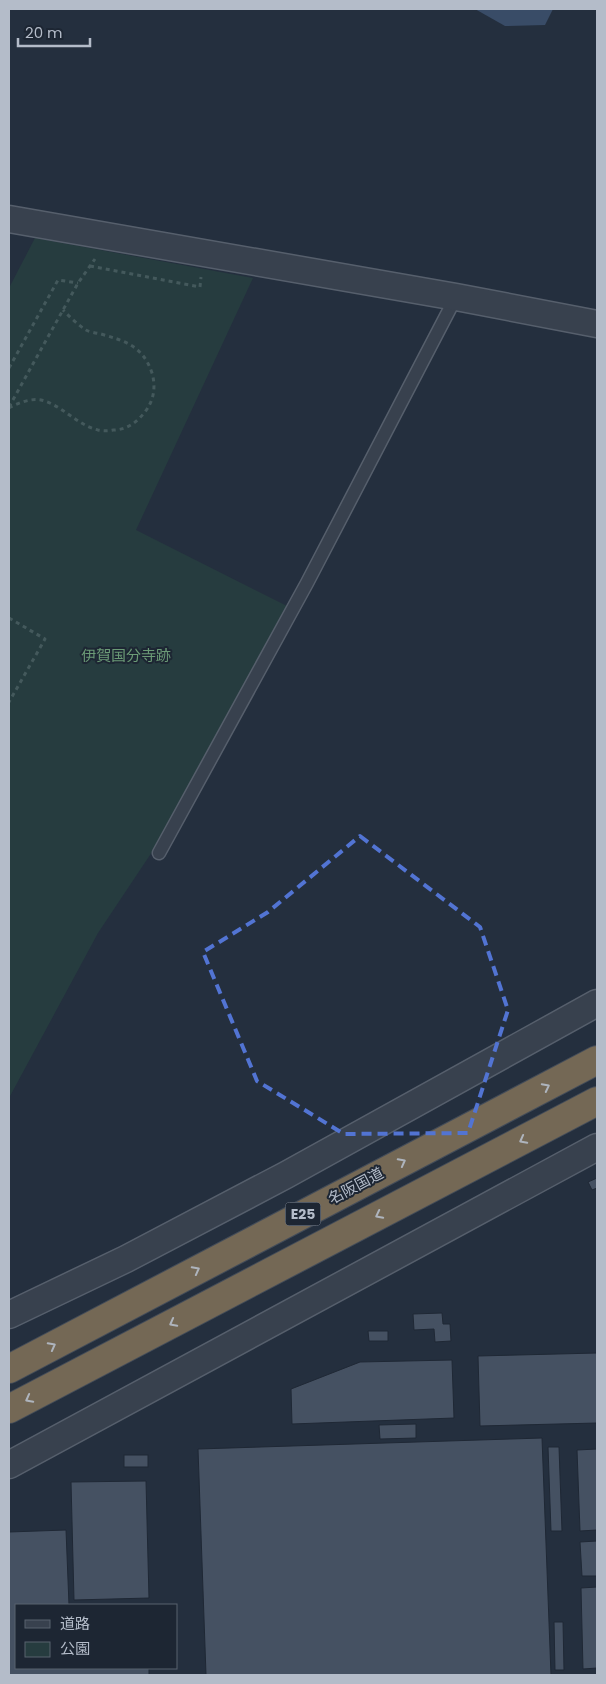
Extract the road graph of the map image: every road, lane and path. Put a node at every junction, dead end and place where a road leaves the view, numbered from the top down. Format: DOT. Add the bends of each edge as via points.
graph roads {
  1 [pos="9,219"];
  2 [pos="111,238"];
  3 [pos="203,254"];
  4 [pos="90,266"];
  5 [pos="78,283"];
  6 [pos="456,297"];
  7 [pos="63,310"];
  8 [pos="597,324"];
  9 [pos="9,368"];
  10 [pos="9,408"];
  11 [pos="9,618"];
  12 [pos="9,702"];
  13 [pos="159,853"];
  14 [pos="597,1003"];
  15 [pos="597,1060"];
  16 [pos="597,1101"];
  17 [pos="597,1147"];
  18 [pos="9,1315"];
  19 [pos="9,1369"];
  20 [pos="9,1409"];
  21 [pos="9,1465"];
  1 -- 2 [label="street"];
  2 -- 3 [label="street"];
  2 -- 4 [label="path"];
  3 -- 4 [label="path" via="200,287"];
  3 -- 6 [label="street"];
  4 -- 5 [label="path"];
  5 -- 7 [label="path"];
  5 -- 9 [label="path" via="58,280"];
  6 -- 8 [label="street"];
  6 -- 13 [label="lane" via="307,582"];
  7 -- 10 [label="path"];
  7 -- 10 [label="path" via="87,331 124,340 145,358 155,388 147,410 135,424 100,431 43,401 34,400"];
  11 -- 12 [label="path" via="44,639"];
  14 -- 18 [label="street" via="286,1175 126,1259"];
  19 -- 15 [label="highway, 名阪国道 / E25, one-way"];
  16 -- 20 [label="highway, E25, one-way"];
  17 -- 21 [label="street"];
}
